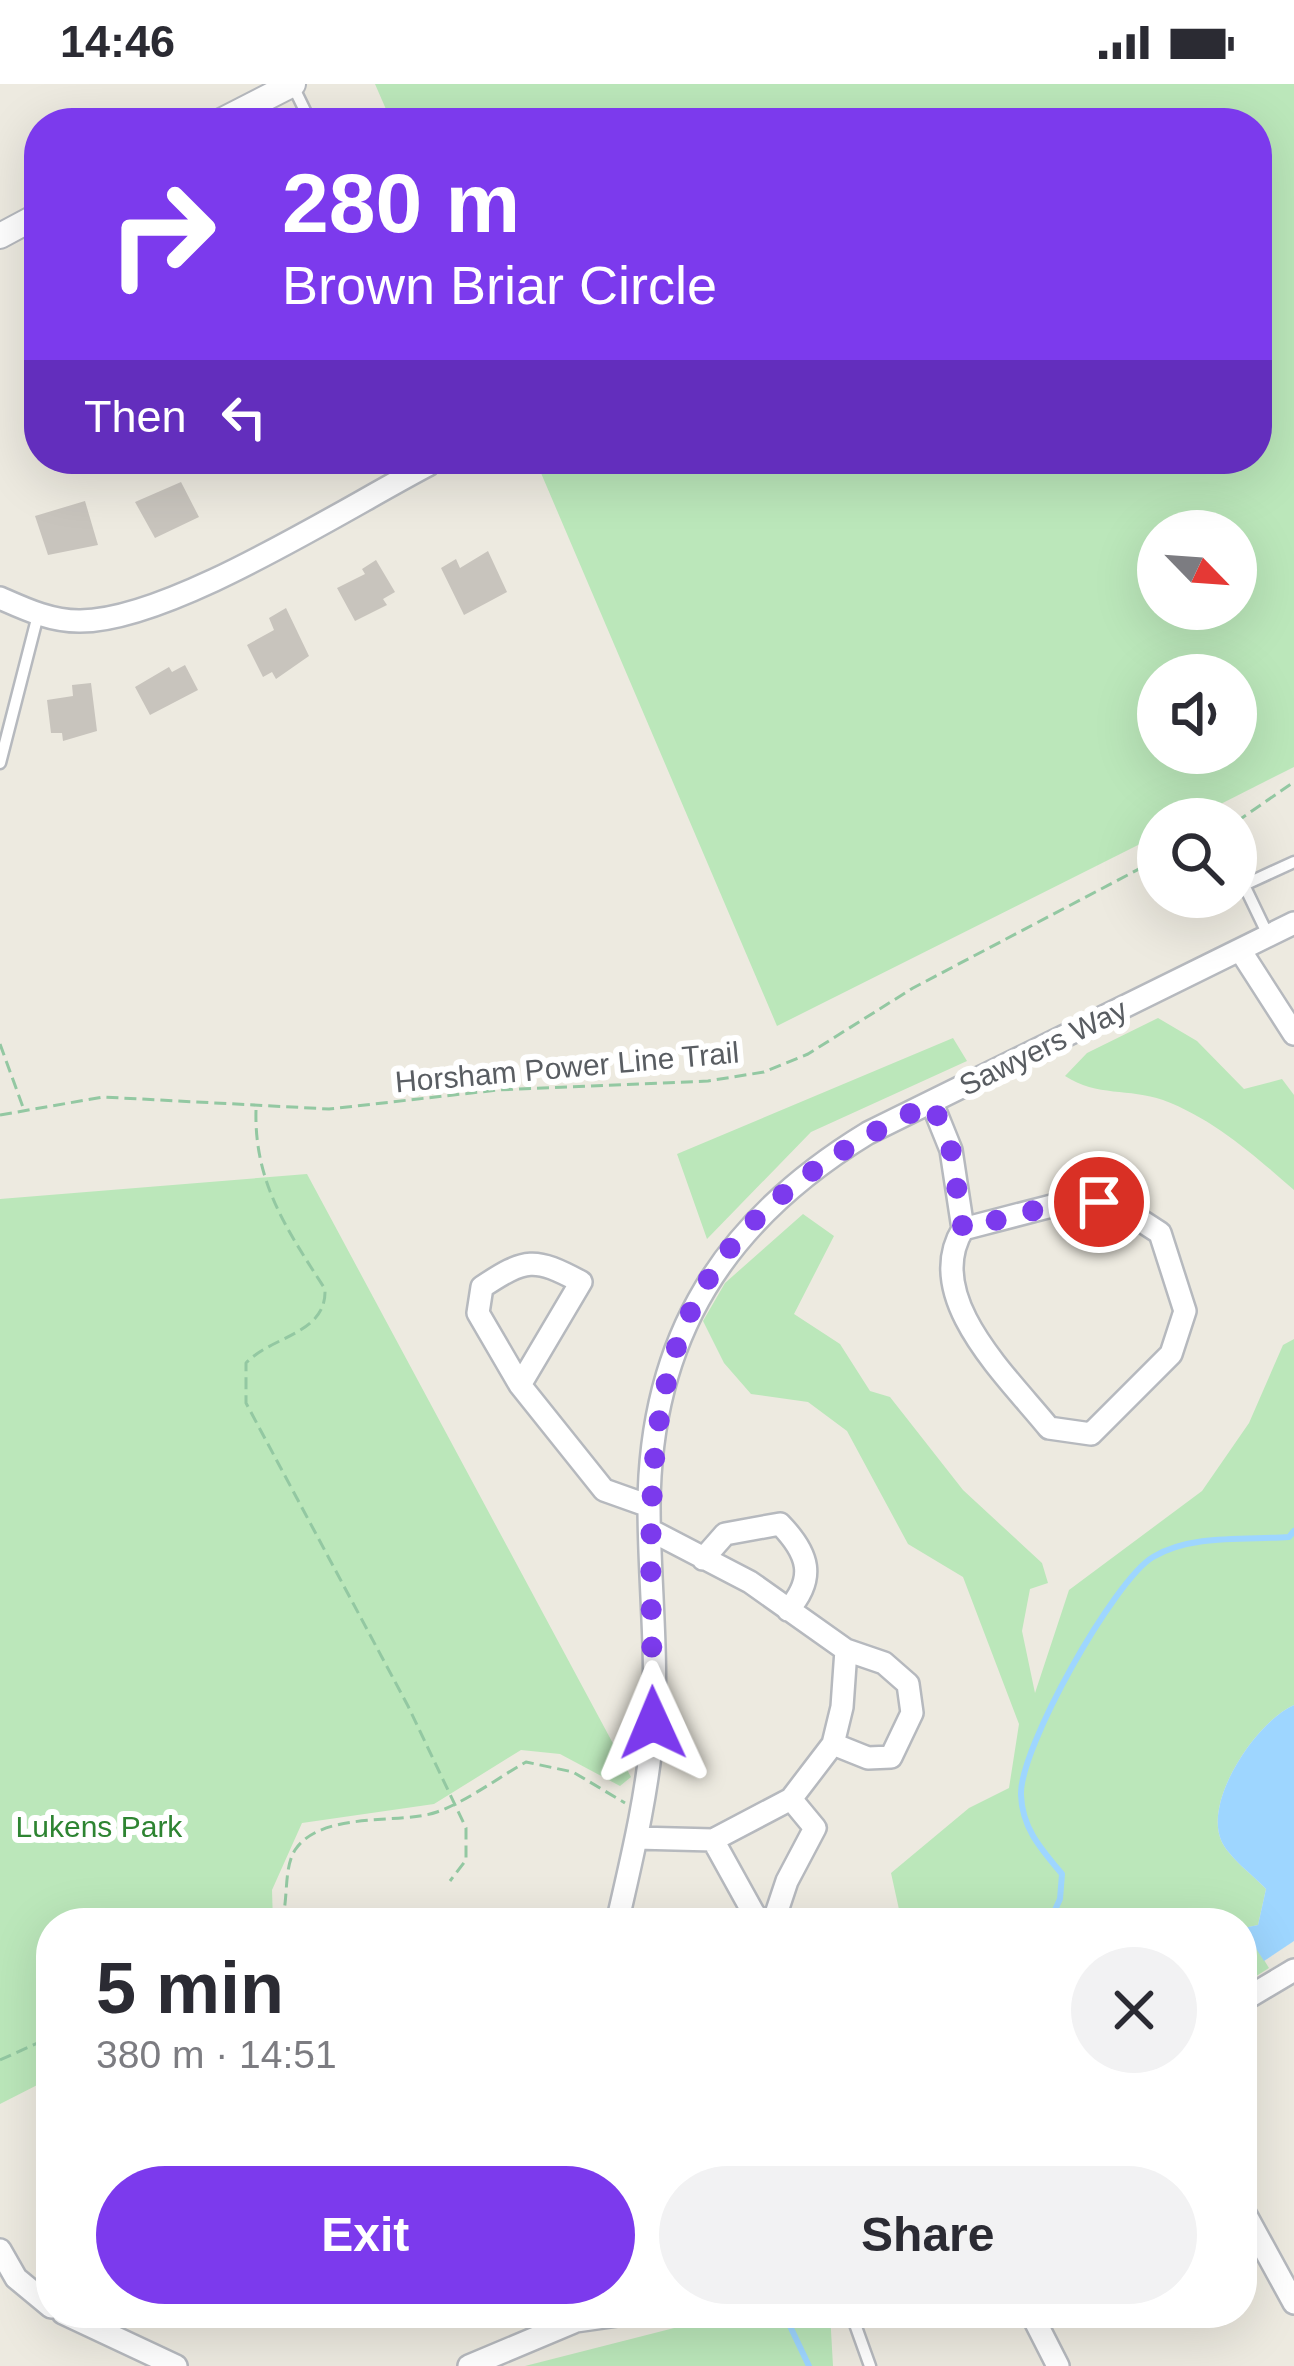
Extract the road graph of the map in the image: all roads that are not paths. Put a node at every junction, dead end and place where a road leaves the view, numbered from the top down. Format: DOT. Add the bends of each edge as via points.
graph roads {
  1 [pos="292,84"];
  2 [pos="246,108"];
  3 [pos="407,474"];
  4 [pos="0,598"];
  5 [pos="38,615"];
  6 [pos="0,763"];
  7 [pos="1294,862"];
  8 [pos="1294,923"];
  9 [pos="1268,936"];
  10 [pos="1240,950"];
  11 [pos="1294,1034"];
  12 [pos="932,1103"];
  13 [pos="963,1229"];
  14 [pos="520,1384"];
  15 [pos="649,1506"];
  16 [pos="650,1530"];
  17 [pos="703,1559"];
  18 [pos="788,1610"];
  19 [pos="846,1649"];
  20 [pos="833,1744"];
  21 [pos="791,1799"];
  22 [pos="637,1838"];
  23 [pos="713,1840"];
  24 [pos="621,1908"];
  25 [pos="751,1908"];
  26 [pos="775,1908"];
  27 [pos="1294,1970"];
  28 [pos="1257,1992"];
  29 [pos="1257,2235"];
  30 [pos="0,2250"];
  31 [pos="36,2295"];
  32 [pos="1294,2303"];
  33 [pos="94,2328"];
  34 [pos="559,2328"];
  35 [pos="856,2328"];
  36 [pos="1039,2328"];
  37 [pos="176,2366"];
  38 [pos="469,2366"];
  39 [pos="870,2366"];
  40 [pos="1058,2366"];
  1 -- 2 [label="street"];
  3 -- 5 [label="street" via="148,612 79,622"];
  4 -- 5 [label="street"];
  5 -- 6 [label="lane"];
  7 -- 9 [label="lane" via="1244,885"];
  8 -- 9 [label="street, Sawyers Way"];
  9 -- 10 [label="street, Sawyers Way"];
  10 -- 11 [label="street"];
  10 -- 12 [label="street, Sawyers Way"];
  12 -- 13 [label="street" via="951,1150"];
  12 -- 15 [label="street, Sawyers Way" via="808,1169 730,1245 691,1310 664,1380"];
  13 -- 13 [label="street" via="947,1266 952,1288 987,1350 1049,1428 1091,1434 1171,1354 1182,1332 1182,1288 1160,1233 1143,1219 1099,1202 1066,1202"];
  14 -- 14 [label="street" via="478,1313 482,1287 518,1264 546,1263 581,1282"];
  14 -- 15 [label="street" via="604,1490"];
  15 -- 16 [label="street, Sawyers Way"];
  16 -- 17 [label="street"];
  16 -- 22 [label="street, Sawyers Way" via="653,1723"];
  17 -- 18 [label="street"];
  17 -- 18 [label="street" via="725,1534 780,1524 808,1564 805,1590"];
  18 -- 19 [label="street"];
  19 -- 20 [label="street"];
  19 -- 20 [label="street" via="884,1663 908,1684 912,1713 891,1757 868,1758"];
  20 -- 21 [label="street"];
  21 -- 23 [label="street"];
  21 -- 26 [label="street" via="815,1828"];
  22 -- 23 [label="street"];
  22 -- 24 [label="street, Sawyers Way"];
  23 -- 25 [label="street"];
  27 -- 28 [label="street"];
  29 -- 32 [label="street"];
  30 -- 31 [label="street"];
  33 -- 37 [label="street"];
  34 -- 38 [label="street"];
  35 -- 39 [label="lane"];
  36 -- 40 [label="street"];
}
